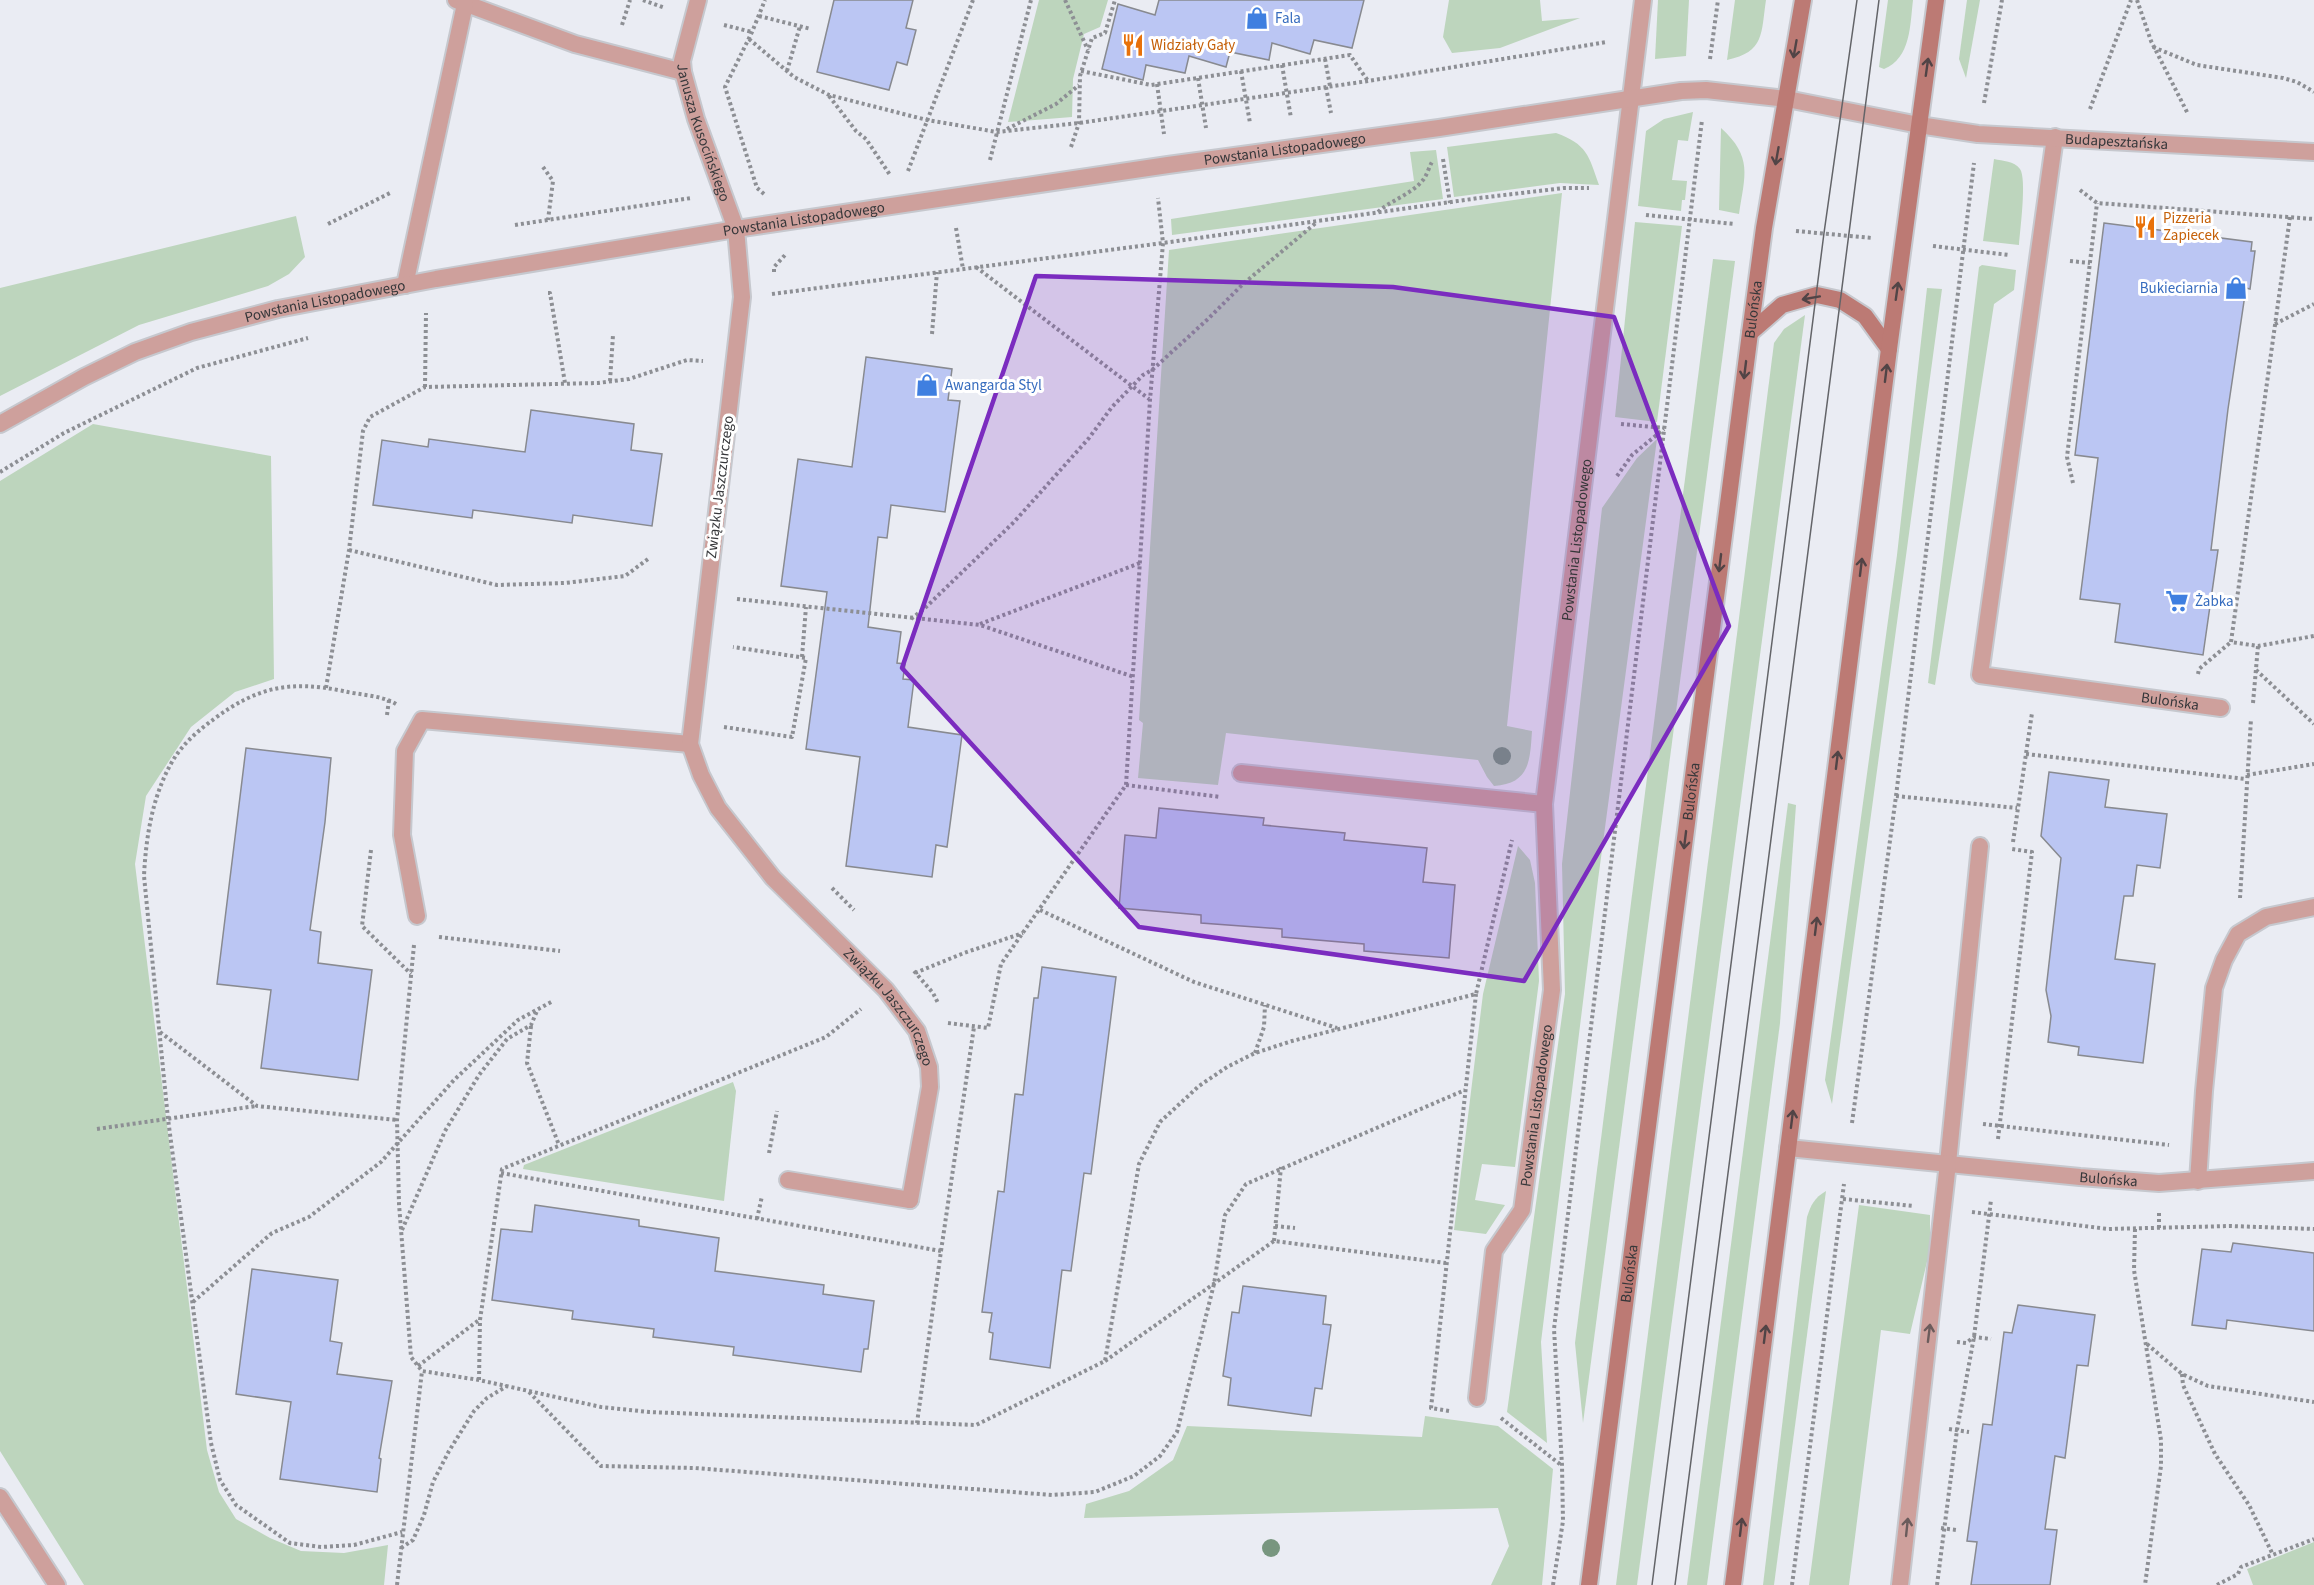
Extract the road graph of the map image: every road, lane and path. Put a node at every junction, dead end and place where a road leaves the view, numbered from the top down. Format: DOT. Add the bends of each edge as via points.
graph roads {
  1 [pos="698,0"];
  2 [pos="765,0"];
  3 [pos="974,0"];
  4 [pos="1031,0"];
  5 [pos="1065,0"];
  6 [pos="1115,0"];
  7 [pos="1643,0"];
  8 [pos="1803,0"];
  9 [pos="1936,0"];
  10 [pos="2002,0"];
  11 [pos="2131,0"];
  12 [pos="2137,0"];
  13 [pos="460,2"];
  14 [pos="759,16"];
  15 [pos="800,26"];
  16 [pos="811,29"];
  17 [pos="749,39"];
  18 [pos="1611,41"];
  19 [pos="2153,47"];
  20 [pos="1088,50"];
  21 [pos="1325,59"];
  22 [pos="1282,65"];
  23 [pos="787,71"];
  24 [pos="1081,71"];
  25 [pos="1241,71"];
  26 [pos="683,72"];
  27 [pos="1198,78"];
  28 [pos="1368,81"];
  29 [pos="1157,84"];
  30 [pos="1080,85"];
  31 [pos="1328,87"];
  32 [pos="2314,92"];
  33 [pos="1286,93"];
  34 [pos="829,95"];
  35 [pos="1246,98"];
  36 [pos="1630,98"];
  37 [pos="1787,99"];
  38 [pos="1202,105"];
  39 [pos="1160,111"];
  40 [pos="2089,111"];
  41 [pos="1332,116"];
  42 [pos="2190,116"];
  43 [pos="927,120"];
  44 [pos="1079,123"];
  45 [pos="1291,123"];
  46 [pos="1919,125"];
  47 [pos="1251,128"];
  48 [pos="1439,128"];
  49 [pos="1004,131"];
  50 [pos="997,132"];
  51 [pos="1978,134"];
  52 [pos="1207,135"];
  53 [pos="2055,137"];
  54 [pos="1069,151"];
  55 [pos="2314,152"];
  56 [pos="431,166"];
  57 [pos="1162,166"];
  58 [pos="543,167"];
  59 [pos="1445,171"];
  60 [pos="904,180"];
  61 [pos="895,182"];
  62 [pos="757,188"];
  63 [pos="1595,188"];
  64 [pos="723,193"];
  65 [pos="981,193"];
  66 [pos="772,197"];
  67 [pos="951,197"];
  68 [pos="1450,203"];
  69 [pos="1377,213"];
  70 [pos="1662,216"];
  71 [pos="2289,217"];
  72 [pos="2314,219"];
  73 [pos="548,220"];
  74 [pos="1690,220"];
  75 [pos="1318,221"];
  76 [pos="328,224"];
  77 [pos="514,225"];
  78 [pos="1764,228"];
  79 [pos="736,229"];
  80 [pos="1904,242"];
  81 [pos="1163,243"];
  82 [pos="1963,251"];
  83 [pos="788,252"];
  84 [pos="976,267"];
  85 [pos="963,269"];
  86 [pos="937,272"];
  87 [pos="773,276"];
  88 [pos="405,285"];
  89 [pos="772,285"];
  90 [pos="539,294"];
  91 [pos="771,294"];
  92 [pos="742,297"];
  93 [pos="2314,304"];
  94 [pos="770,305"];
  95 [pos="426,310"];
  96 [pos="416,312"];
  97 [pos="426,320"];
  98 [pos="2274,324"];
  99 [pos="1750,333"];
  100 [pos="933,334"];
  101 [pos="613,335"];
  102 [pos="309,338"];
  103 [pos="1889,349"];
  104 [pos="734,362"];
  105 [pos="1152,370"];
  106 [pos="610,381"];
  107 [pos="565,383"];
  108 [pos="1132,386"];
  109 [pos="425,387"];
  110 [pos="1150,400"];
  111 [pos="0,424"];
  112 [pos="1614,424"];
  113 [pos="1665,428"];
  114 [pos="0,472"];
  115 [pos="2073,483"];
  116 [pos="349,550"];
  117 [pos="648,559"];
  118 [pos="1140,562"];
  119 [pos="707,596"];
  120 [pos="739,599"];
  121 [pos="806,607"];
  122 [pos="738,609"];
  123 [pos="911,619"];
  124 [pos="980,625"];
  125 [pos="2314,636"];
  126 [pos="734,637"];
  127 [pos="2231,642"];
  128 [pos="732,647"];
  129 [pos="802,657"];
  130 [pos="731,658"];
  131 [pos="2256,670"];
  132 [pos="1134,677"];
  133 [pos="326,688"];
  134 [pos="382,699"];
  135 [pos="2193,704"];
  136 [pos="2221,708"];
  137 [pos="2032,713"];
  138 [pos="725,716"];
  139 [pos="2314,724"];
  140 [pos="724,727"];
  141 [pos="724,738"];
  142 [pos="690,744"];
  143 [pos="2026,754"];
  144 [pos="2314,764"];
  145 [pos="1240,773"];
  146 [pos="2247,775"];
  147 [pos="1896,796"];
  148 [pos="1544,804"];
  149 [pos="2017,808"];
  150 [pos="1980,846"];
  151 [pos="830,887"];
  152 [pos="2314,907"];
  153 [pos="1040,910"];
  154 [pos="417,915"];
  155 [pos="862,918"];
  156 [pos="1024,933"];
  157 [pos="415,934"];
  158 [pos="2238,934"];
  159 [pos="560,951"];
  160 [pos="908,965"];
  161 [pos="916,973"];
  162 [pos="1476,994"];
  163 [pos="553,1001"];
  164 [pos="938,1004"];
  165 [pos="1265,1005"];
  166 [pos="862,1008"];
  167 [pos="537,1010"];
  168 [pos="944,1014"];
  169 [pos="531,1025"];
  170 [pos="974,1027"];
  171 [pos="1338,1029"];
  172 [pos="159,1031"];
  173 [pos="503,1034"];
  174 [pos="507,1039"];
  175 [pos="1255,1053"];
  176 [pos="1465,1090"];
  177 [pos="257,1106"];
  178 [pos="168,1119"];
  179 [pos="397,1120"];
  180 [pos="1952,1120"];
  181 [pos="2000,1126"];
  182 [pos="97,1129"];
  183 [pos="397,1144"];
  184 [pos="559,1145"];
  185 [pos="1788,1148"];
  186 [pos="2200,1149"];
  187 [pos="1848,1154"];
  188 [pos="1948,1163"];
  189 [pos="1281,1167"];
  190 [pos="2314,1171"];
  191 [pos="501,1173"];
  192 [pos="788,1180"];
  193 [pos="2198,1181"];
  194 [pos="1275,1226"];
  195 [pos="1295,1228"];
  196 [pos="2135,1229"];
  197 [pos="2314,1229"];
  198 [pos="401,1231"];
  199 [pos="1274,1241"];
  200 [pos="941,1251"];
  201 [pos="1446,1263"];
  202 [pos="1214,1284"];
  203 [pos="193,1302"];
  204 [pos="480,1320"];
  205 [pos="1974,1337"];
  206 [pos="1990,1339"];
  207 [pos="1966,1343"];
  208 [pos="2146,1343"];
  209 [pos="1105,1361"];
  210 [pos="418,1366"];
  211 [pos="422,1371"];
  212 [pos="2182,1374"];
  213 [pos="479,1380"];
  214 [pos="507,1386"];
  215 [pos="528,1390"];
  216 [pos="1478,1398"];
  217 [pos="2314,1402"];
  218 [pos="1453,1412"];
  219 [pos="1494,1417"];
  220 [pos="917,1422"];
  221 [pos="1950,1429"];
  222 [pos="1957,1430"];
  223 [pos="1969,1432"];
  224 [pos="1562,1465"];
  225 [pos="0,1497"];
  226 [pos="402,1532"];
  227 [pos="2314,1539"];
  228 [pos="401,1548"];
  229 [pos="2273,1555"];
  230 [pos="57,1585"];
  231 [pos="397,1585"];
  232 [pos="1553,1585"];
  233 [pos="1589,1585"];
  234 [pos="1733,1585"];
  235 [pos="1792,1585"];
  236 [pos="1900,1585"];
  237 [pos="1936,1585"];
  238 [pos="2145,1585"];
  239 [pos="2217,1585"];
  1 -- 26 [label="street, Janusza Kusocińskiego" via="682,61"];
  2 -- 14 [label="path"];
  3 -- 43 [label="path"];
  4 -- 50 [label="path"];
  5 -- 20 [label="path"];
  6 -- 20 [label="path" via="1106,33 1092,38"];
  7 -- 36 [label="street"];
  8 -- 37 [label="main road, Bulońska, one-way"];
  46 -- 9 [label="main road, one-way"];
  10 -- 51 [label="path"];
  11 -- 40 [label="path"];
  12 -- 19 [label="path"];
  13 -- 26 [label="street" via="575,44"];
  13 -- 56 [label="street"];
  14 -- 15 [label="path"];
  14 -- 17 [label="path"];
  15 -- 16 [label="path"];
  15 -- 23 [label="path"];
  17 -- 23 [label="path"];
  17 -- 62 [label="path" via="725,87"];
  18 -- 28 [label="path"];
  19 -- 32 [label="path" via="2197,65 2283,78"];
  19 -- 42 [label="path"];
  20 -- 24 [label="path"];
  21 -- 22 [label="path"];
  21 -- 28 [label="path" via="1350,55"];
  21 -- 31 [label="path"];
  22 -- 25 [label="path"];
  22 -- 33 [label="path"];
  23 -- 34 [label="path"];
  24 -- 29 [label="path"];
  24 -- 30 [label="path"];
  25 -- 27 [label="path"];
  25 -- 35 [label="path"];
  26 -- 64 [label="street, Janusza Kusocińskiego"];
  27 -- 29 [label="path"];
  27 -- 38 [label="path"];
  28 -- 31 [label="path"];
  29 -- 39 [label="path"];
  30 -- 44 [label="path"];
  30 -- 49 [label="path" via="1056,104"];
  31 -- 33 [label="path"];
  31 -- 41 [label="path"];
  33 -- 35 [label="path"];
  33 -- 45 [label="path"];
  34 -- 43 [label="path"];
  34 -- 61 [label="path"];
  35 -- 38 [label="path"];
  35 -- 47 [label="path"];
  36 -- 37 [label="street, Powstania Listopadowego" via="1706,90"];
  36 -- 48 [label="street, Powstania Listopadowego"];
  36 -- 148 [label="street, Powstania Listopadowego"];
  37 -- 46 [label="street, Powstania Listopadowego"];
  37 -- 78 [label="main road, Bulońska, one-way"];
  38 -- 39 [label="path"];
  38 -- 52 [label="path"];
  39 -- 44 [label="path"];
  39 -- 57 [label="path"];
  43 -- 50 [label="path"];
  43 -- 60 [label="path"];
  44 -- 49 [label="path"];
  44 -- 54 [label="path"];
  46 -- 51 [label="street, Budapesztańska"];
  46 -- 80 [label="main road"];
  48 -- 57 [label="street, Powstania Listopadowego"];
  48 -- 69 [label="path" via="1432,161 1423,180"];
  49 -- 50 [label="path"];
  50 -- 65 [label="path"];
  51 -- 53 [label="street, Budapesztańska"];
  51 -- 82 [label="path"];
  53 -- 55 [label="street, Budapesztańska"];
  53 -- 135 [label="street, Bulońska" via="1980,675"];
  56 -- 76 [label="path" via="397,190"];
  56 -- 88 [label="street"];
  57 -- 65 [label="street, Powstania Listopadowego"];
  57 -- 81 [label="path"];
  58 -- 73 [label="path" via="553,181"];
  59 -- 68 [label="path"];
  62 -- 64 [label="path"];
  62 -- 66 [label="path"];
  63 -- 68 [label="path" via="1564,188"];
  64 -- 73 [label="path"];
  64 -- 79 [label="street, Janusza Kusocińskiego"];
  65 -- 67 [label="street, Powstania Listopadowego"];
  67 -- 79 [label="street, Powstania Listopadowego"];
  67 -- 85 [label="path"];
  68 -- 69 [label="path"];
  69 -- 75 [label="path"];
  70 -- 74 [label="path"];
  71 -- 72 [label="path"];
  71 -- 98 [label="path"];
  71 -- 115 [label="path" via="2097,203 2067,457"];
  73 -- 77 [label="path"];
  74 -- 78 [label="path"];
  74 -- 113 [label="path"];
  75 -- 81 [label="path"];
  75 -- 105 [label="path" via="1243,284"];
  78 -- 80 [label="path"];
  78 -- 99 [label="main road, Bulońska"];
  79 -- 88 [label="street, Powstania Listopadowego"];
  79 -- 92 [label="street, Związku Jaszczurczego"];
  80 -- 82 [label="path"];
  103 -- 80 [label="main road, one-way"];
  81 -- 84 [label="path"];
  81 -- 105 [label="path"];
  82 -- 147 [label="path"];
  83 -- 87 [label="path" via="774,267"];
  84 -- 85 [label="path"];
  84 -- 108 [label="path"];
  85 -- 86 [label="path"];
  86 -- 91 [label="path"];
  86 -- 100 [label="path"];
  88 -- 111 [label="street, Powstania Listopadowego" via="278,309 191,332 135,352"];
  89 -- 91 [label="path"];
  90 -- 107 [label="path" via="550,293"];
  91 -- 92 [label="path"];
  91 -- 94 [label="path"];
  92 -- 104 [label="street, Związku Jaszczurczego"];
  93 -- 98 [label="path"];
  95 -- 96 [label="path"];
  97 -- 109 [label="path"];
  98 -- 127 [label="path"];
  103 -- 99 [label="main road, one-way" via="1865,316 1840,300 1817,295 1782,305"];
  99 -- 233 [label="main road, Bulońska, one-way"];
  101 -- 106 [label="path"];
  102 -- 114 [label="path" via="197,368 64,433"];
  185 -- 103 [label="main road, one-way"];
  104 -- 106 [label="path" via="687,360 629,379"];
  104 -- 119 [label="street, Związku Jaszczurczego"];
  105 -- 108 [label="path"];
  105 -- 110 [label="path"];
  106 -- 107 [label="path"];
  107 -- 109 [label="path"];
  108 -- 110 [label="path"];
  108 -- 123 [label="path" via="1014,522"];
  109 -- 116 [label="path" via="370,417 363,431"];
  110 -- 118 [label="path"];
  112 -- 113 [label="path"];
  113 -- 224 [label="path" via="1554,1329"];
  116 -- 117 [label="path" via="497,585 626,576"];
  116 -- 133 [label="path"];
  118 -- 124 [label="path"];
  118 -- 132 [label="path"];
  119 -- 120 [label="path"];
  119 -- 142 [label="street, Związku Jaszczurczego"];
  120 -- 121 [label="path"];
  120 -- 122 [label="path"];
  121 -- 123 [label="path"];
  121 -- 129 [label="path"];
  123 -- 124 [label="path"];
  124 -- 132 [label="path"];
  125 -- 127 [label="path" via="2258,646"];
  126 -- 128 [label="path"];
  127 -- 135 [label="path" via="2199,669"];
  128 -- 129 [label="path"];
  128 -- 130 [label="path"];
  129 -- 140 [label="path" via="806,658 792,737"];
  131 -- 139 [label="path"];
  132 -- 153 [label="path" via="1126,785"];
  133 -- 134 [label="path"];
  133 -- 172 [label="path" via="294,686 263,691 237,701 201,728 175,757 158,794 146,840 144,876"];
  135 -- 136 [label="street, Bulońska"];
  137 -- 143 [label="path"];
  138 -- 140 [label="path"];
  140 -- 141 [label="path"];
  142 -- 154 [label="street" via="422,720 405,751 402,835"];
  142 -- 192 [label="street, Związku Jaszczurczego" via="718,808 773,878 886,990 917,1031 929,1067 930,1087 910,1200"];
  143 -- 149 [label="path"];
  143 -- 158 [label="path" via="2246,778"];
  144 -- 146 [label="path"];
  145 -- 148 [label="street"];
  147 -- 149 [label="path"];
  147 -- 187 [label="path"];
  148 -- 162 [label="path" via="1515,830"];
  148 -- 216 [label="street, Powstania Listopadowego" via="1552,990 1522,1210 1494,1251"];
  149 -- 181 [label="path" via="2012,849 2032,852"];
  150 -- 180 [label="street"];
  151 -- 155 [label="path"];
  152 -- 158 [label="street" via="2266,918"];
  153 -- 156 [label="path"];
  153 -- 165 [label="path" via="1194,982"];
  154 -- 157 [label="path"];
  156 -- 161 [label="path"];
  156 -- 170 [label="path" via="1001,964 988,1028"];
  157 -- 159 [label="path"];
  157 -- 179 [label="path"];
  158 -- 186 [label="street" via="2214,988"];
  160 -- 161 [label="path"];
  161 -- 164 [label="path"];
  162 -- 171 [label="path"];
  162 -- 176 [label="path"];
  163 -- 167 [label="path"];
  165 -- 171 [label="path"];
  165 -- 175 [label="path" via="1264,1028"];
  166 -- 184 [label="path" via="826,1037"];
  167 -- 169 [label="path"];
  167 -- 173 [label="path"];
  168 -- 170 [label="path" via="949,1024"];
  169 -- 174 [label="path"];
  169 -- 184 [label="path" via="527,1063"];
  170 -- 200 [label="path"];
  171 -- 175 [label="path"];
  172 -- 177 [label="path"];
  172 -- 178 [label="path"];
  173 -- 174 [label="path"];
  173 -- 183 [label="path" via="454,1080"];
  174 -- 198 [label="path" via="479,1075 445,1131"];
  175 -- 209 [label="path" via="1199,1086 1160,1122 1139,1164"];
  176 -- 189 [label="path"];
  176 -- 201 [label="path"];
  177 -- 178 [label="path"];
  177 -- 179 [label="path"];
  178 -- 182 [label="path"];
  178 -- 203 [label="path"];
  179 -- 183 [label="path"];
  180 -- 181 [label="path"];
  180 -- 188 [label="street"];
  181 -- 186 [label="path"];
  183 -- 198 [label="path"];
  183 -- 203 [label="path" via="381,1162 309,1217 272,1233"];
  184 -- 191 [label="path" via="502,1168"];
  185 -- 187 [label="street, Bulońska"];
  234 -- 185 [label="main road, one-way"];
  186 -- 193 [label="street"];
  187 -- 188 [label="street, Bulońska"];
  187 -- 235 [label="path"];
  188 -- 193 [label="street, Bulońska" via="2159,1183"];
  236 -- 188 [label="street, one-way"];
  189 -- 194 [label="path"];
  189 -- 202 [label="path" via="1246,1184 1229,1208"];
  190 -- 193 [label="street, Bulońska"];
  191 -- 200 [label="path"];
  191 -- 204 [label="path"];
  194 -- 195 [label="path"];
  194 -- 199 [label="path"];
  196 -- 197 [label="path"];
  196 -- 205 [label="path" via="1989,1214"];
  196 -- 208 [label="path" via="2134,1270"];
  198 -- 210 [label="path" via="411,1357"];
  199 -- 201 [label="path"];
  199 -- 202 [label="path"];
  200 -- 220 [label="path"];
  201 -- 218 [label="path" via="1431,1408"];
  202 -- 209 [label="path"];
  202 -- 215 [label="path" via="1178,1432 1160,1456 1134,1476 1095,1492 1052,1496 694,1468 601,1466"];
  203 -- 226 [label="path" via="211,1443 220,1480 236,1505 290,1543 321,1547 354,1545"];
  204 -- 210 [label="path"];
  204 -- 213 [label="path"];
  205 -- 206 [label="path"];
  205 -- 207 [label="path"];
  205 -- 222 [label="path"];
  208 -- 212 [label="path"];
  208 -- 238 [label="path" via="2161,1440 2161,1466"];
  209 -- 220 [label="path" via="976,1425"];
  210 -- 211 [label="path"];
  211 -- 213 [label="path"];
  211 -- 226 [label="path"];
  212 -- 217 [label="path" via="2208,1386"];
  212 -- 229 [label="path" via="2183,1385 2215,1454 2249,1505"];
  213 -- 214 [label="path"];
  214 -- 215 [label="path"];
  214 -- 228 [label="path" via="474,1411 434,1482 413,1540"];
  215 -- 220 [label="path" via="602,1407 649,1412"];
  219 -- 224 [label="path" via="1503,1418"];
  221 -- 222 [label="path"];
  222 -- 223 [label="path"];
  222 -- 237 [label="path"];
  224 -- 232 [label="path" via="1563,1521"];
  225 -- 230 [label="street"];
  226 -- 228 [label="path"];
  227 -- 229 [label="path"];
  228 -- 231 [label="path"];
  229 -- 239 [label="path" via="2241,1567 2238,1574"];
}
